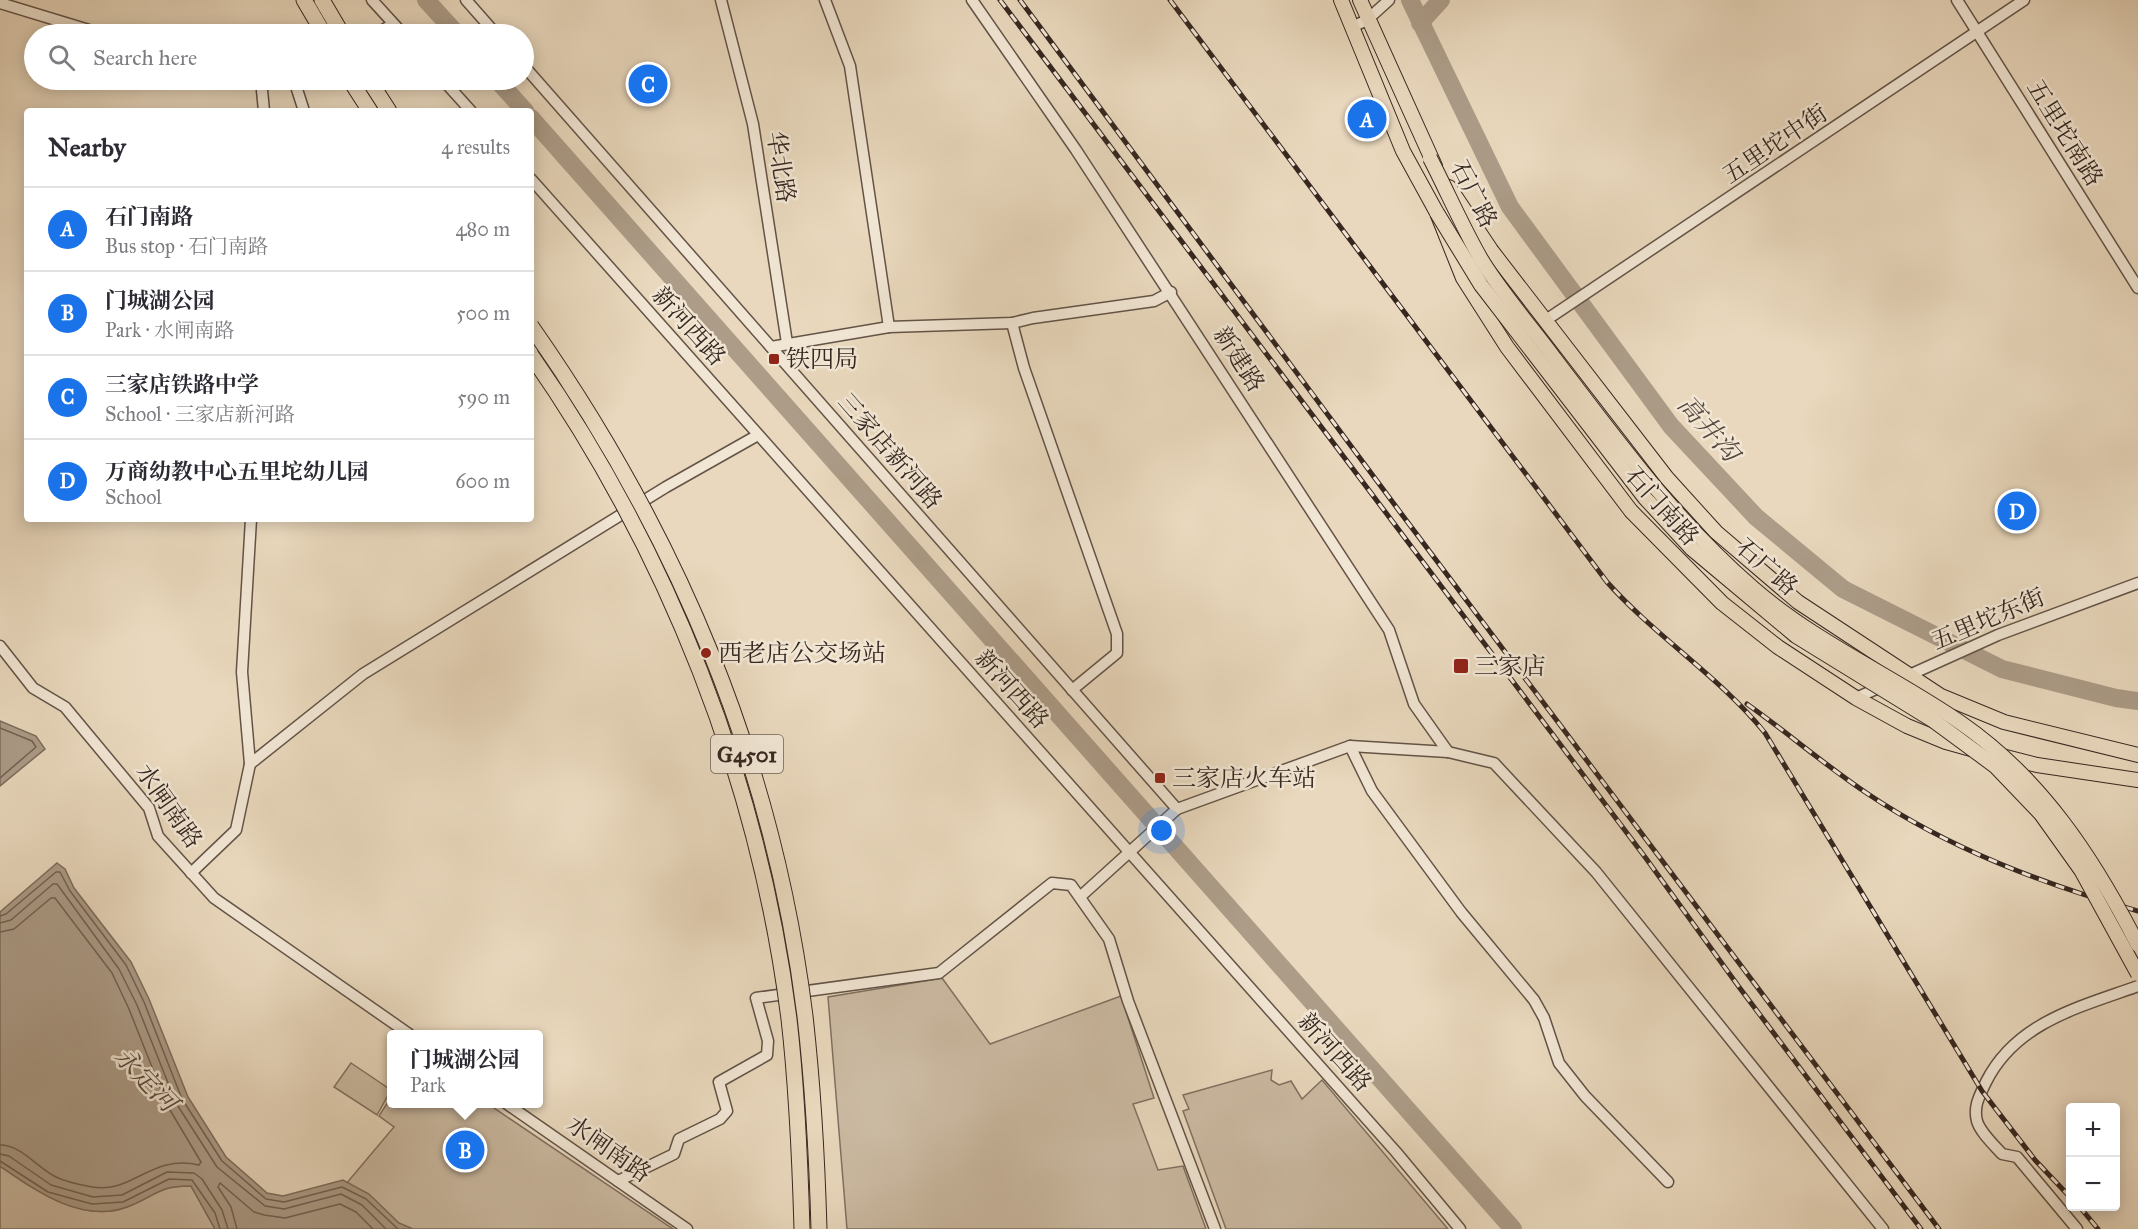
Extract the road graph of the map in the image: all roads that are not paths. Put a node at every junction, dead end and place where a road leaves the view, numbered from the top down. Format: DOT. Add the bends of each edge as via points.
graph roads {
  1 [pos="304,0"];
  2 [pos="322,0"];
  3 [pos="372,0"];
  4 [pos="465,0"];
  5 [pos="721,0"];
  6 [pos="825,0"];
  7 [pos="972,0"];
  8 [pos="1341,0"];
  9 [pos="1360,0"];
  10 [pos="1389,0"];
  11 [pos="1957,0"];
  12 [pos="2024,0"];
  13 [pos="0,3"];
  14 [pos="1367,20"];
  15 [pos="69,24"];
  16 [pos="318,24"];
  17 [pos="336,24"];
  18 [pos="393,24"];
  19 [pos="487,24"];
  20 [pos="1352,27"];
  21 [pos="1978,34"];
  22 [pos="534,77"];
  23 [pos="262,90"];
  24 [pos="297,90"];
  25 [pos="356,90"];
  26 [pos="375,90"];
  27 [pos="452,90"];
  28 [pos="264,108"];
  29 [pos="303,108"];
  30 [pos="368,108"];
  31 [pos="387,108"];
  32 [pos="468,108"];
  33 [pos="1430,158"];
  34 [pos="534,182"];
  35 [pos="1437,213"];
  36 [pos="2138,288"];
  37 [pos="1171,292"];
  38 [pos="1546,320"];
  39 [pos="1012,323"];
  40 [pos="889,327"];
  41 [pos="534,331"];
  42 [pos="787,343"];
  43 [pos="771,347"];
  44 [pos="534,360"];
  45 [pos="758,435"];
  46 [pos="250,522"];
  47 [pos="2138,583"];
  48 [pos="0,646"];
  49 [pos="1908,675"];
  50 [pos="1072,690"];
  51 [pos="1856,698"];
  52 [pos="1350,746"];
  53 [pos="1448,752"];
  54 [pos="2138,754"];
  55 [pos="250,764"];
  56 [pos="2138,780"];
  57 [pos="1178,809"];
  58 [pos="1129,852"];
  59 [pos="191,873"];
  60 [pos="1081,896"];
  61 [pos="2138,945"];
  62 [pos="2138,974"];
  63 [pos="2138,986"];
  64 [pos="402,1030"];
  65 [pos="513,1108"];
  66 [pos="618,1181"];
  67 [pos="1668,1182"];
  68 [pos="687,1229"];
  69 [pos="802,1229"];
  70 [pos="819,1229"];
  71 [pos="1215,1229"];
  72 [pos="1460,1229"];
  73 [pos="1883,1229"];
  74 [pos="2077,1229"];
  1 -- 16 [label="highway"];
  2 -- 17 [label="highway"];
  3 -- 18 [label="street"];
  4 -- 19 [label="street"];
  5 -- 42 [label="street, 华北路" via="753,124"];
  6 -- 40 [label="street" via="850,66"];
  7 -- 37 [label="street, 新建路"];
  8 -- 20 [label="main road, 石门南路"];
  9 -- 14 [label="main road, 石门南路"];
  10 -- 14 [label="street"];
  11 -- 21 [label="street, 五里坨南路"];
  12 -- 21 [label="street, 五里坨中街"];
  13 -- 15 [label="street"];
  14 -- 20 [label="street"];
  14 -- 33 [label="main road, 石门南路"];
  20 -- 35 [label="main road, 石门南路" via="1403,151"];
  21 -- 36 [label="street, 五里坨南路"];
  21 -- 38 [label="street, 五里坨中街"];
  22 -- 43 [label="street, 三家店新河路"];
  23 -- 28 [label="street"];
  24 -- 29 [label="street"];
  25 -- 30 [label="highway"];
  26 -- 31 [label="highway"];
  27 -- 32 [label="street"];
  33 -- 38 [label="main road, 石门南路" via="1491,250"];
  33 -- 61 [label="main road, 石广路, bridge" via="1482,260 1628,456 1689,525 1761,595 1822,639 1962,724 2013,764 2062,819 2101,876"];
  34 -- 45 [label="street, 新河西路"];
  35 -- 51 [label="main road, 石门南路" via="1463,278 1484,311 1630,511 1722,603 1778,647"];
  35 -- 62 [label="main road, 石广路, bridge" via="1481,285 1646,498 1692,549 1796,636 1934,722 1995,766 2042,814 2081,870"];
  37 -- 39 [label="street" via="1154,301"];
  37 -- 53 [label="street, 新建路" via="1389,630 1414,704"];
  38 -- 49 [label="main road, 石门南路" via="1667,478 1716,532 1798,602"];
  39 -- 40 [label="street"];
  39 -- 50 [label="street" via="1117,634 1117,653"];
  40 -- 42 [label="street"];
  41 -- 70 [label="highway, G4501, bridge" via="612,449 661,540 715,658 743,738 783,892 805,1015"];
  42 -- 43 [label="street"];
  43 -- 50 [label="street, 三家店新河路"];
  44 -- 69 [label="highway, G4501, bridge" via="598,458 674,604 742,794 760,864 789,1018"];
  45 -- 55 [label="street" via="666,487 363,674"];
  45 -- 58 [label="street, 新河西路"];
  46 -- 55 [label="street" via="242,672"];
  47 -- 49 [label="street, 五里坨东街" via="1998,635"];
  48 -- 59 [label="street, 水闸南路" via="33,688 65,707 149,808 158,836"];
  49 -- 51 [label="street, 五里坨东街"];
  49 -- 54 [label="main road, 石门南路" via="1941,696 2004,722"];
  50 -- 57 [label="street, 三家店新河路"];
  51 -- 56 [label="main road, 石门南路" via="1946,742 2037,765"];
  52 -- 53 [label="street"];
  52 -- 57 [label="street"];
  52 -- 67 [label="street" via="1371,790 1461,912 1534,1000 1559,1063 1585,1096"];
  53 -- 73 [label="street" via="1494,763 1596,872"];
  55 -- 59 [label="street" via="236,830"];
  57 -- 58 [label="street"];
  58 -- 60 [label="street"];
  58 -- 72 [label="street, 新河西路"];
  59 -- 64 [label="street, 水闸南路" via="213,898"];
  60 -- 66 [label="street" via="1071,885 1052,882 939,973 756,998 768,1041 767,1055 719,1082 727,1111 720,1119 679,1139 674,1154"];
  60 -- 71 [label="street" via="1110,939 1128,1001"];
  63 -- 74 [label="street" via="2058,1015 2025,1033 1995,1069 1975,1105 1977,1124 2002,1154 2017,1157"];
  65 -- 66 [label="street, 水闸南路"];
  66 -- 68 [label="street, 水闸南路"];
}
